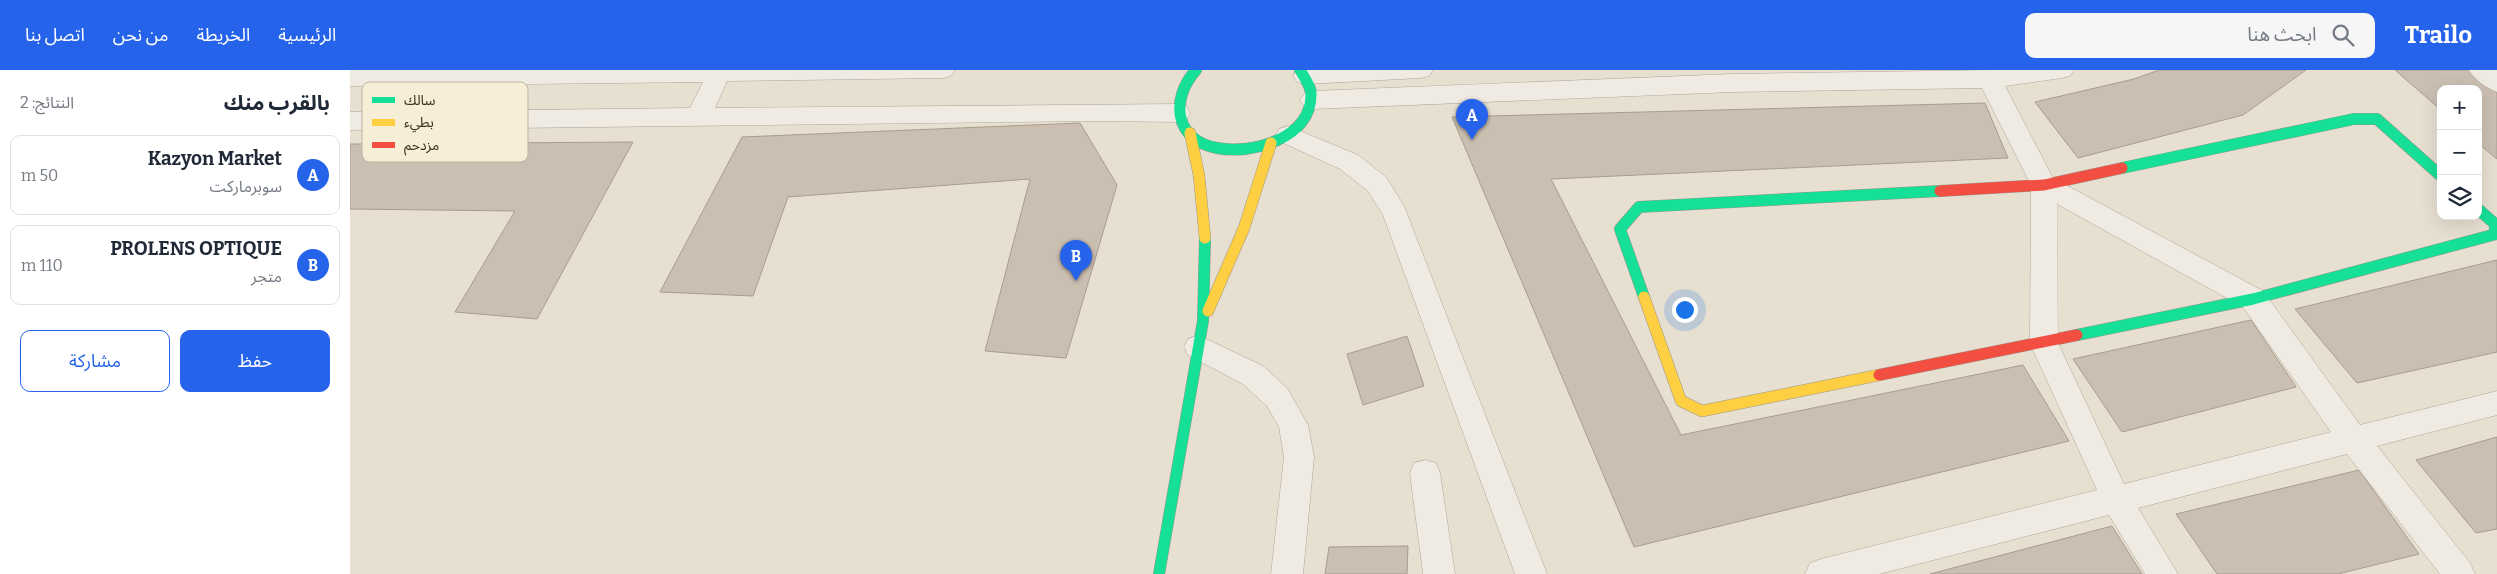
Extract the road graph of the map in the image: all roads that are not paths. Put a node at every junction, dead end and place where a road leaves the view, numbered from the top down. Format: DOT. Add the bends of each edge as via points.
graph roads {
  1 [pos="942,70"];
  2 [pos="1196,70"];
  3 [pos="1420,70"];
  4 [pos="2062,70"];
  5 [pos="2481,70"];
  6 [pos="720,71"];
  7 [pos="1303,73"];
  8 [pos="350,78"];
  9 [pos="1990,78"];
  10 [pos="2497,83"];
  11 [pos="1312,100"];
  12 [pos="698,117"];
  13 [pos="528,119"];
  14 [pos="1184,123"];
  15 [pos="1280,139"];
  16 [pos="2440,175"];
  17 [pos="2044,186"];
  18 [pos="2482,212"];
  19 [pos="2253,299"];
  20 [pos="1201,334"];
  21 [pos="2044,343"];
  22 [pos="2497,403"];
  23 [pos="2353,439"];
  24 [pos="1425,473"];
  25 [pos="2116,499"];
  26 [pos="1159,574"];
  27 [pos="1287,574"];
  28 [pos="1439,574"];
  29 [pos="1531,574"];
  30 [pos="1821,574"];
  31 [pos="2162,574"];
  32 [pos="2459,574"];
  1 -- 6 [label="street"];
  2 -- 14 [label="street" via="1182,85 1177,97"];
  3 -- 7 [label="street"];
  4 -- 9 [label="street"];
  5 -- 10 [label="street"];
  6 -- 8 [label="street"];
  6 -- 12 [label="street"];
  7 -- 11 [label="street" via="1311,88"];
  9 -- 11 [label="street" via="1733,83"];
  9 -- 17 [label="street"];
  11 -- 15 [label="street" via="1300,125"];
  12 -- 13 [label="street"];
  12 -- 14 [label="street"];
  14 -- 15 [label="street" via="1202,142 1218,147 1245,149"];
  14 -- 20 [label="street" via="1199,175 1204,221 1206,270"];
  15 -- 20 [label="street"];
  15 -- 29 [label="street" via="1349,162 1377,184 1395,213"];
  16 -- 17 [label="street" via="2377,119 2354,119"];
  17 -- 19 [label="street"];
  17 -- 21 [label="street"];
  17 -- 21 [label="street" via="1639,207 1620,229 1681,401 1702,411"];
  18 -- 19 [label="street" via="2494,223 2496,234"];
  19 -- 21 [label="street"];
  19 -- 23 [label="street"];
  20 -- 26 [label="street"];
  20 -- 27 [label="street" via="1276,397 1293,425 1300,457"];
  21 -- 25 [label="street"];
  22 -- 23 [label="street"];
  23 -- 25 [label="street"];
  23 -- 32 [label="street"];
  24 -- 28 [label="street"];
  25 -- 30 [label="street"];
  25 -- 31 [label="street"];
}
